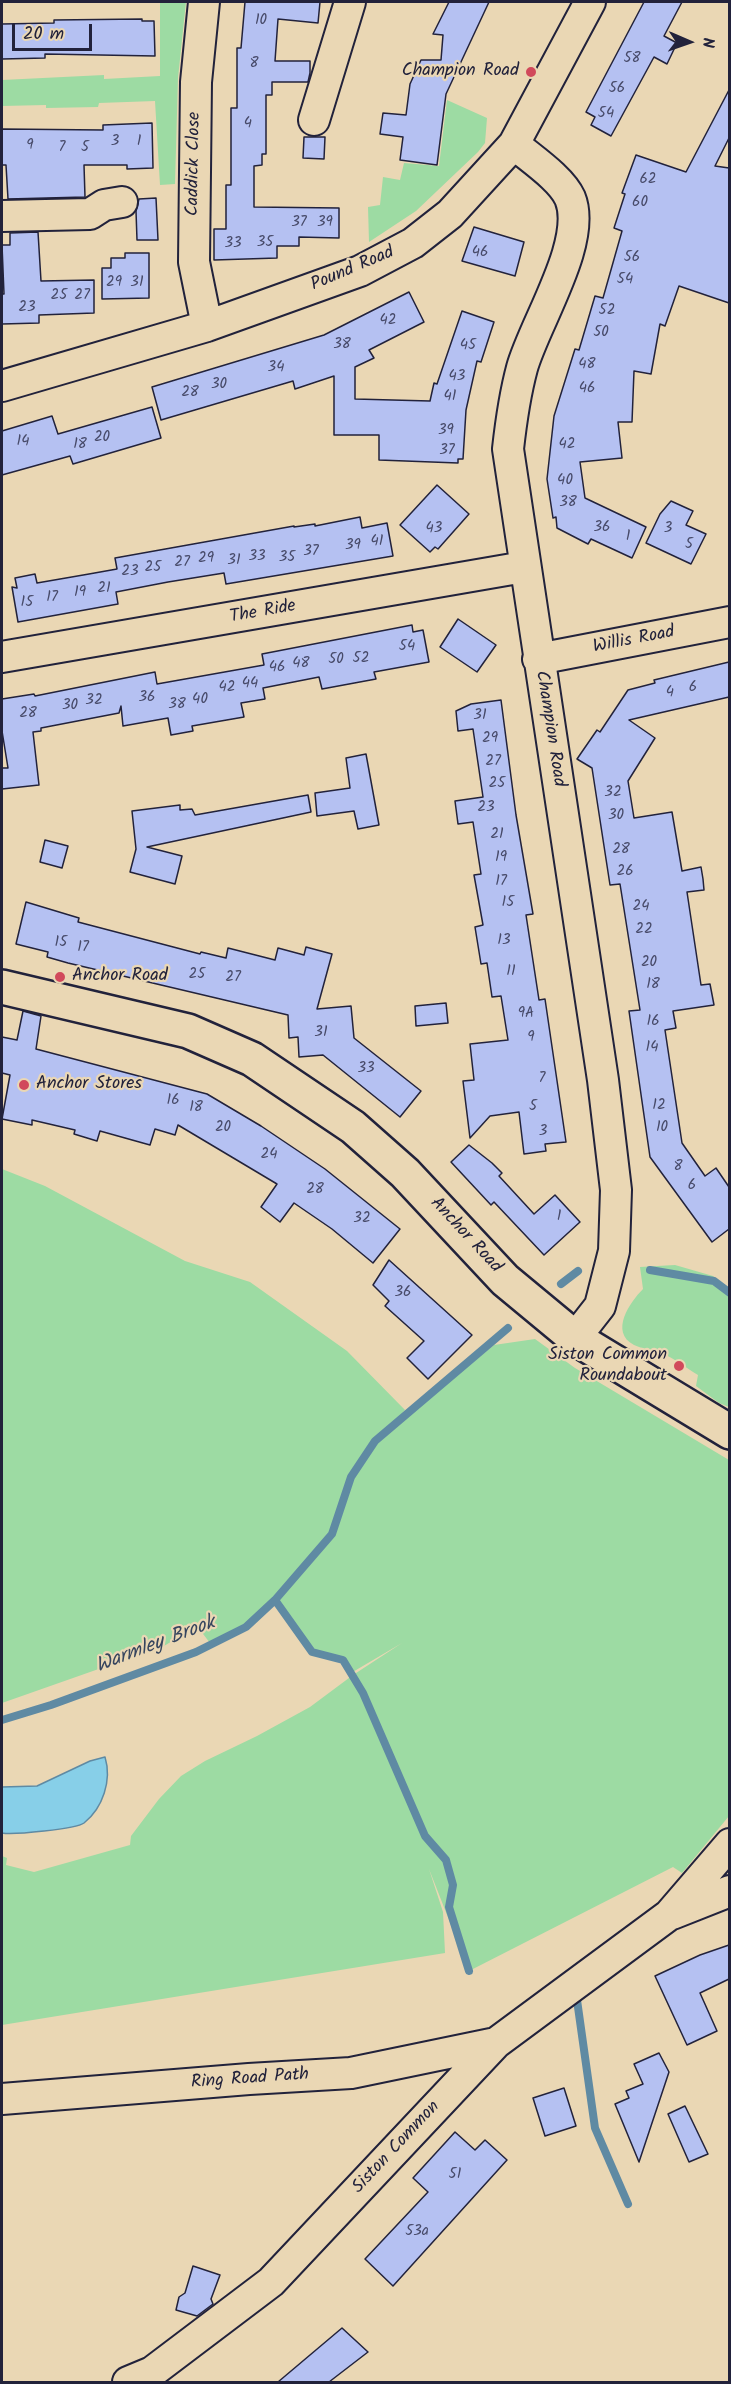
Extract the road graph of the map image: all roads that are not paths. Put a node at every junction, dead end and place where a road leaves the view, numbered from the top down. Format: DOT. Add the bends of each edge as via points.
graph roads {
  1 [pos="204,2"];
  2 [pos="350,2"];
  3 [pos="590,2"];
  4 [pos="314,120"];
  5 [pos="514,144"];
  6 [pos="122,202"];
  7 [pos="2,216"];
  8 [pos="207,326"];
  9 [pos="2,386"];
  10 [pos="524,567"];
  11 [pos="729,622"];
  12 [pos="2,657"];
  13 [pos="538,659"];
  14 [pos="2,987"];
  15 [pos="575,1338"];
  16 [pos="693,1409"];
  17 [pos="729,1417"];
  18 [pos="729,1432"];
  19 [pos="729,1844"];
  20 [pos="729,1891"];
  21 [pos="669,1915"];
  22 [pos="496,2043"];
  23 [pos="2,2099"];
  24 [pos="128,2382"];
  1 -- 8 [label="street, Caddick Close" via="196,82 194,262"];
  2 -- 4 [label="street"];
  3 -- 5 [label="street, Pound Road"];
  5 -- 8 [label="street, Pound Road" via="450,214 413,243 360,272"];
  5 -- 10 [label="street, Champion Road" via="558,182 569,198 574,218 569,249 522,365 514,404 508,449"];
  6 -- 7 [label="street" via="104,205 90,214"];
  8 -- 9 [label="street, Pound Road"];
  10 -- 12 [label="street, The Ride"];
  10 -- 13 [label="street, Champion Road"];
  11 -- 13 [label="street, Willis Road"];
  13 -- 15 [label="street, Champion Road" via="603,1080 616,1190 614,1251 600,1306"];
  14 -- 15 [label="street, Anchor Road" via="188,1031 252,1059 353,1127 405,1173 505,1280"];
  15 -- 16 [label="street, Anchor Road"];
  16 -- 17 [label="street, Anchor Road"];
  16 -- 18 [label="street, Anchor Road"];
  19 -- 21 [label="street, Siston Common"];
  20 -- 21 [label="street, Siston Common"];
  21 -- 22 [label="street, Siston Common"];
  22 -- 23 [label="street, Ring Road Path" via="351,2073"];
  22 -- 24 [label="street, Siston Common" via="271,2282 152,2372"];
}
